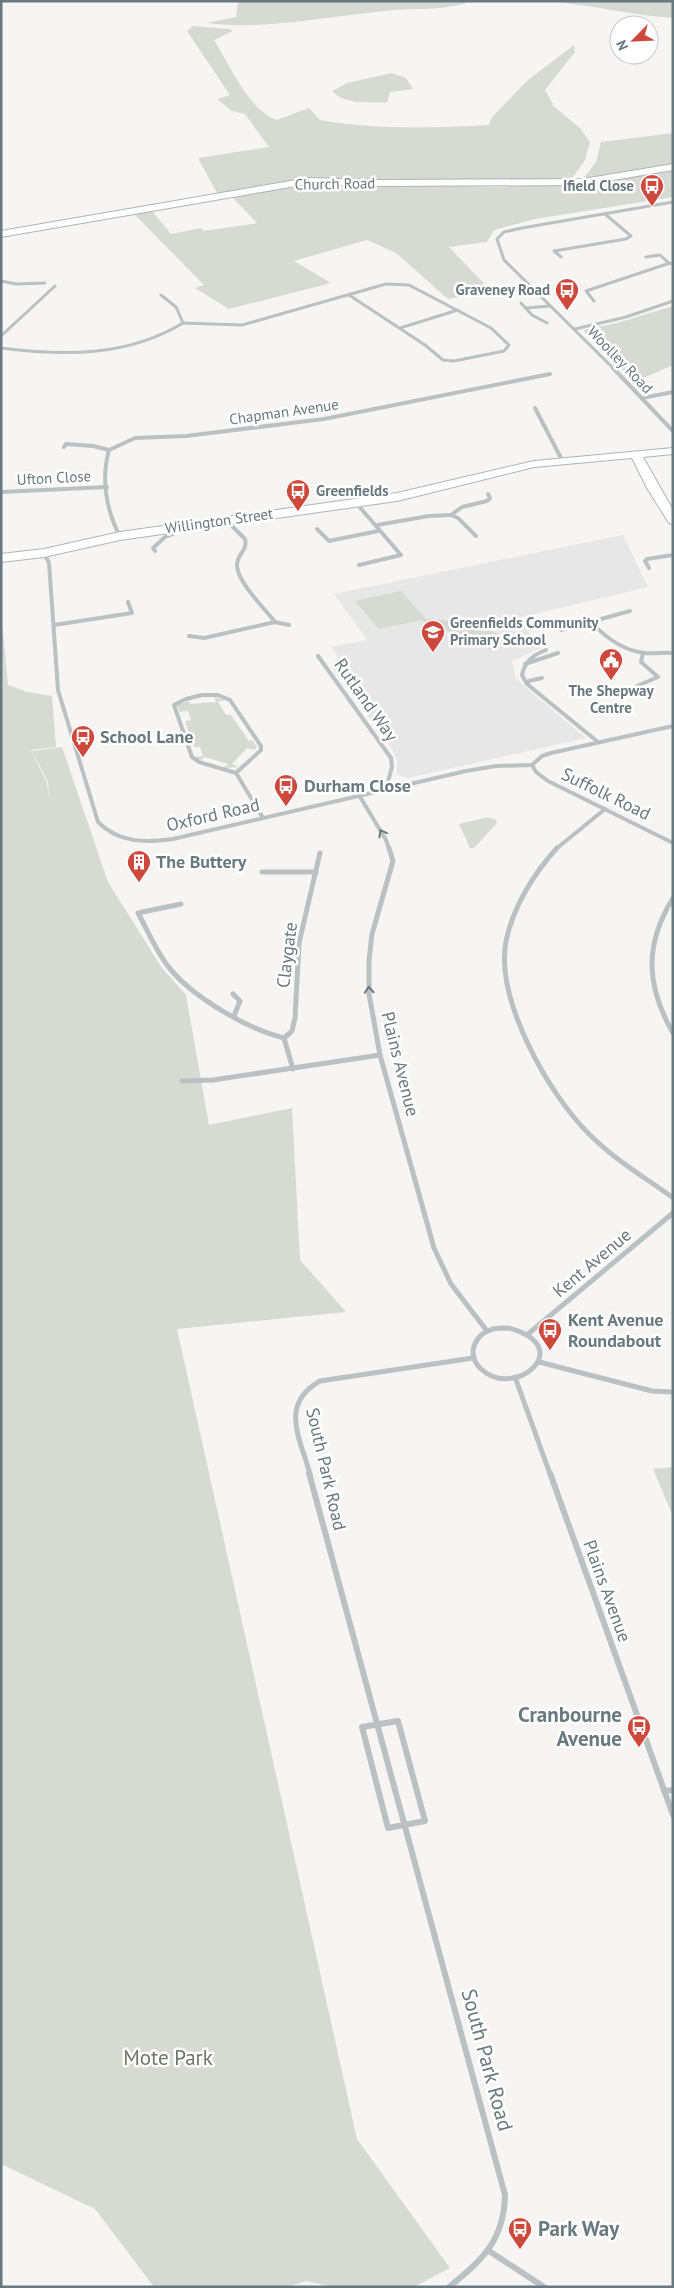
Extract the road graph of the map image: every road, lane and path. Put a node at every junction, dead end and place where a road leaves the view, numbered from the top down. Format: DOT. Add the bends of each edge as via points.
graph roads {
  1 [pos="673,168"];
  2 [pos="673,202"];
  3 [pos="604,214"];
  4 [pos="1,234"];
  5 [pos="561,257"];
  6 [pos="646,258"];
  7 [pos="671,264"];
  8 [pos="1,281"];
  9 [pos="45,283"];
  10 [pos="55,286"];
  11 [pos="161,295"];
  12 [pos="349,295"];
  13 [pos="594,301"];
  14 [pos="520,302"];
  15 [pos="673,302"];
  16 [pos="550,306"];
  17 [pos="526,308"];
  18 [pos="458,310"];
  19 [pos="183,323"];
  20 [pos="547,323"];
  21 [pos="400,328"];
  22 [pos="575,329"];
  23 [pos="1,336"];
  24 [pos="1,348"];
  25 [pos="550,374"];
  26 [pos="673,392"];
  27 [pos="642,398"];
  28 [pos="535,408"];
  29 [pos="673,431"];
  30 [pos="64,447"];
  31 [pos="109,450"];
  32 [pos="673,451"];
  33 [pos="636,454"];
  34 [pos="562,460"];
  35 [pos="107,486"];
  36 [pos="1,492"];
  37 [pos="488,494"];
  38 [pos="357,504"];
  39 [pos="451,514"];
  40 [pos="671,516"];
  41 [pos="224,520"];
  42 [pos="376,526"];
  43 [pos="173,528"];
  44 [pos="316,529"];
  45 [pos="378,531"];
  46 [pos="120,536"];
  47 [pos="476,536"];
  48 [pos="155,551"];
  49 [pos="44,553"];
  50 [pos="673,555"];
  51 [pos="1,558"];
  52 [pos="359,565"];
  53 [pos="649,568"];
  54 [pos="128,602"];
  55 [pos="630,611"];
  56 [pos="275,622"];
  57 [pos="591,622"];
  58 [pos="54,625"];
  59 [pos="289,625"];
  60 [pos="560,630"];
  61 [pos="189,636"];
  62 [pos="546,650"];
  63 [pos="643,652"];
  64 [pos="558,653"];
  65 [pos="673,653"];
  66 [pos="318,656"];
  67 [pos="524,664"];
  68 [pos="542,678"];
  69 [pos="527,684"];
  70 [pos="637,686"];
  71 [pos="673,726"];
  72 [pos="598,742"];
  73 [pos="532,765"];
  74 [pos="236,773"];
  75 [pos="386,789"];
  76 [pos="359,795"];
  77 [pos="605,810"];
  78 [pos="263,818"];
  79 [pos="673,843"];
  80 [pos="320,853"];
  81 [pos="262,872"];
  82 [pos="316,872"];
  83 [pos="673,898"];
  84 [pos="181,904"];
  85 [pos="233,994"];
  86 [pos="234,1016"];
  87 [pos="673,1033"];
  88 [pos="284,1038"];
  89 [pos="380,1055"];
  90 [pos="293,1069"];
  91 [pos="182,1081"];
  92 [pos="672,1196"];
  93 [pos="673,1213"];
  94 [pos="487,1331"];
  95 [pos="528,1334"];
  96 [pos="473,1358"];
  97 [pos="539,1362"];
  98 [pos="515,1377"];
  99 [pos="673,1392"];
  100 [pos="378,1724"];
  101 [pos="673,1790"];
  102 [pos="664,1792"];
  103 [pos="673,1815"];
  104 [pos="405,1825"];
  105 [pos="489,2251"];
  106 [pos="449,2287"];
  107 [pos="544,2287"];
  1 -- 4 [label="street, Church Road" via="583,182 308,181"];
  2 -- 3 [label="street, Woolley Road"];
  3 -- 5 [label="street" via="631,236 626,240 554,251"];
  3 -- 16 [label="street, Woolley Road" via="516,229 497,238 504,260"];
  6 -- 7 [label="street" via="660,255"];
  7 -- 13 [label="street" via="586,291"];
  8 -- 9 [label="street"];
  10 -- 23 [label="street"];
  11 -- 19 [label="street" via="182,314"];
  12 -- 18 [label="street" via="386,284 402,283"];
  12 -- 19 [label="street" via="242,325"];
  12 -- 21 [label="street"];
  14 -- 17 [label="street"];
  15 -- 22 [label="street"];
  16 -- 17 [label="street"];
  16 -- 22 [label="street, Woolley Road"];
  17 -- 20 [label="street"];
  18 -- 21 [label="street"];
  18 -- 21 [label="street" via="496,331 509,344 508,348 448,361"];
  19 -- 24 [label="street" via="151,341 92,352 60,354"];
  22 -- 27 [label="street, Woolley Road"];
  25 -- 31 [label="street, Chapman Avenue" via="324,419 186,436 135,438"];
  26 -- 27 [label="street"];
  27 -- 29 [label="street, Woolley Road"];
  28 -- 34 [label="street"];
  30 -- 31 [label="street" via="66,444"];
  31 -- 35 [label="street" via="105,459"];
  32 -- 33 [label="street, Willington Street"];
  33 -- 34 [label="street, Willington Street"];
  33 -- 40 [label="street"];
  34 -- 38 [label="street, Willington Street"];
  35 -- 36 [label="street, Ufton Close"];
  35 -- 46 [label="street" via="109,512"];
  37 -- 39 [label="street" via="490,498 487,501 462,507"];
  38 -- 41 [label="street, Willington Street"];
  38 -- 42 [label="street"];
  39 -- 42 [label="street"];
  39 -- 47 [label="street"];
  41 -- 43 [label="street, Willington Street"];
  41 -- 56 [label="street" via="242,533 246,550 238,560 237,569"];
  42 -- 45 [label="street"];
  43 -- 46 [label="street, Willington Street"];
  43 -- 48 [label="street" via="174,534 158,543 153,548"];
  44 -- 45 [label="street" via="329,541"];
  45 -- 52 [label="street" via="401,555"];
  46 -- 49 [label="street, Willington Street"];
  49 -- 51 [label="street, Willington Street"];
  49 -- 58 [label="street" via="49,563"];
  50 -- 53 [label="street" via="647,559"];
  54 -- 58 [label="street" via="132,613"];
  55 -- 57 [label="street"];
  56 -- 59 [label="street"];
  56 -- 61 [label="street" via="204,638"];
  57 -- 60 [label="street"];
  57 -- 63 [label="street" via="601,633 626,648"];
  58 -- 78 [label="street, Oxford Road" via="59,693 95,815 104,829 128,840 156,842"];
  62 -- 67 [label="street" via="528,657"];
  63 -- 65 [label="street"];
  63 -- 70 [label="street" via="641,662 658,677"];
  64 -- 67 [label="street"];
  66 -- 75 [label="street, Rutland Way" via="391,758"];
  67 -- 69 [label="street" via="522,675"];
  68 -- 69 [label="street"];
  69 -- 72 [label="street"];
  71 -- 72 [label="street, Oxford Road"];
  72 -- 73 [label="street, Oxford Road" via="546,755"];
  73 -- 75 [label="street, Oxford Road" via="496,766"];
  73 -- 77 [label="street, Suffolk Road" via="548,781"];
  74 -- 74 [label="street" via="192,757 174,708 177,702 214,695 230,700 261,746"];
  74 -- 78 [label="street"];
  75 -- 76 [label="street, Oxford Road"];
  76 -- 78 [label="street, Oxford Road"];
  89 -- 76 [label="street, Plains Avenue, one-way" via="369,994 369,960 372,934 393,861 386,840"];
  77 -- 79 [label="street, Suffolk Road"];
  77 -- 92 [label="street" via="558,847 531,885 512,919 506,945 506,977 516,1014 532,1053 555,1093 583,1128 627,1165"];
  80 -- 82 [label="street, Claygate"];
  81 -- 82 [label="street"];
  82 -- 88 [label="street, Claygate" via="299,943 295,1018 292,1031"];
  83 -- 87 [label="street" via="657,927 651,966 659,1006"];
  84 -- 86 [label="street" via="138,914 169,968 193,993"];
  85 -- 86 [label="street" via="240,1001"];
  86 -- 88 [label="street"];
  88 -- 90 [label="street"];
  89 -- 90 [label="street"];
  89 -- 94 [label="street, Plains Avenue" via="434,1248 451,1284"];
  90 -- 91 [label="street"];
  93 -- 95 [label="street, Kent Avenue"];
  94 -- 95 [label="street" via="510,1328"];
  94 -- 96 [label="street" via="474,1342"];
  95 -- 97 [label="street" via="539,1347"];
  96 -- 98 [label="street" via="478,1367 489,1374"];
  96 -- 100 [label="street, South Park Road" via="320,1381 301,1393 296,1403 297,1424"];
  97 -- 98 [label="street" via="530,1372"];
  97 -- 99 [label="street" via="652,1391"];
  98 -- 102 [label="street, Plains Avenue"];
  100 -- 104 [label="street, South Park Road"];
  100 -- 104 [label="street" via="362,1727 388,1828"];
  100 -- 104 [label="street" via="398,1721 425,1821"];
  101 -- 102 [label="street"];
  102 -- 103 [label="street, Plains Avenue"];
  104 -- 105 [label="street, South Park Road" via="505,2195 504,2221"];
  105 -- 106 [label="street, South Park Road"];
  105 -- 107 [label="street"];
}
